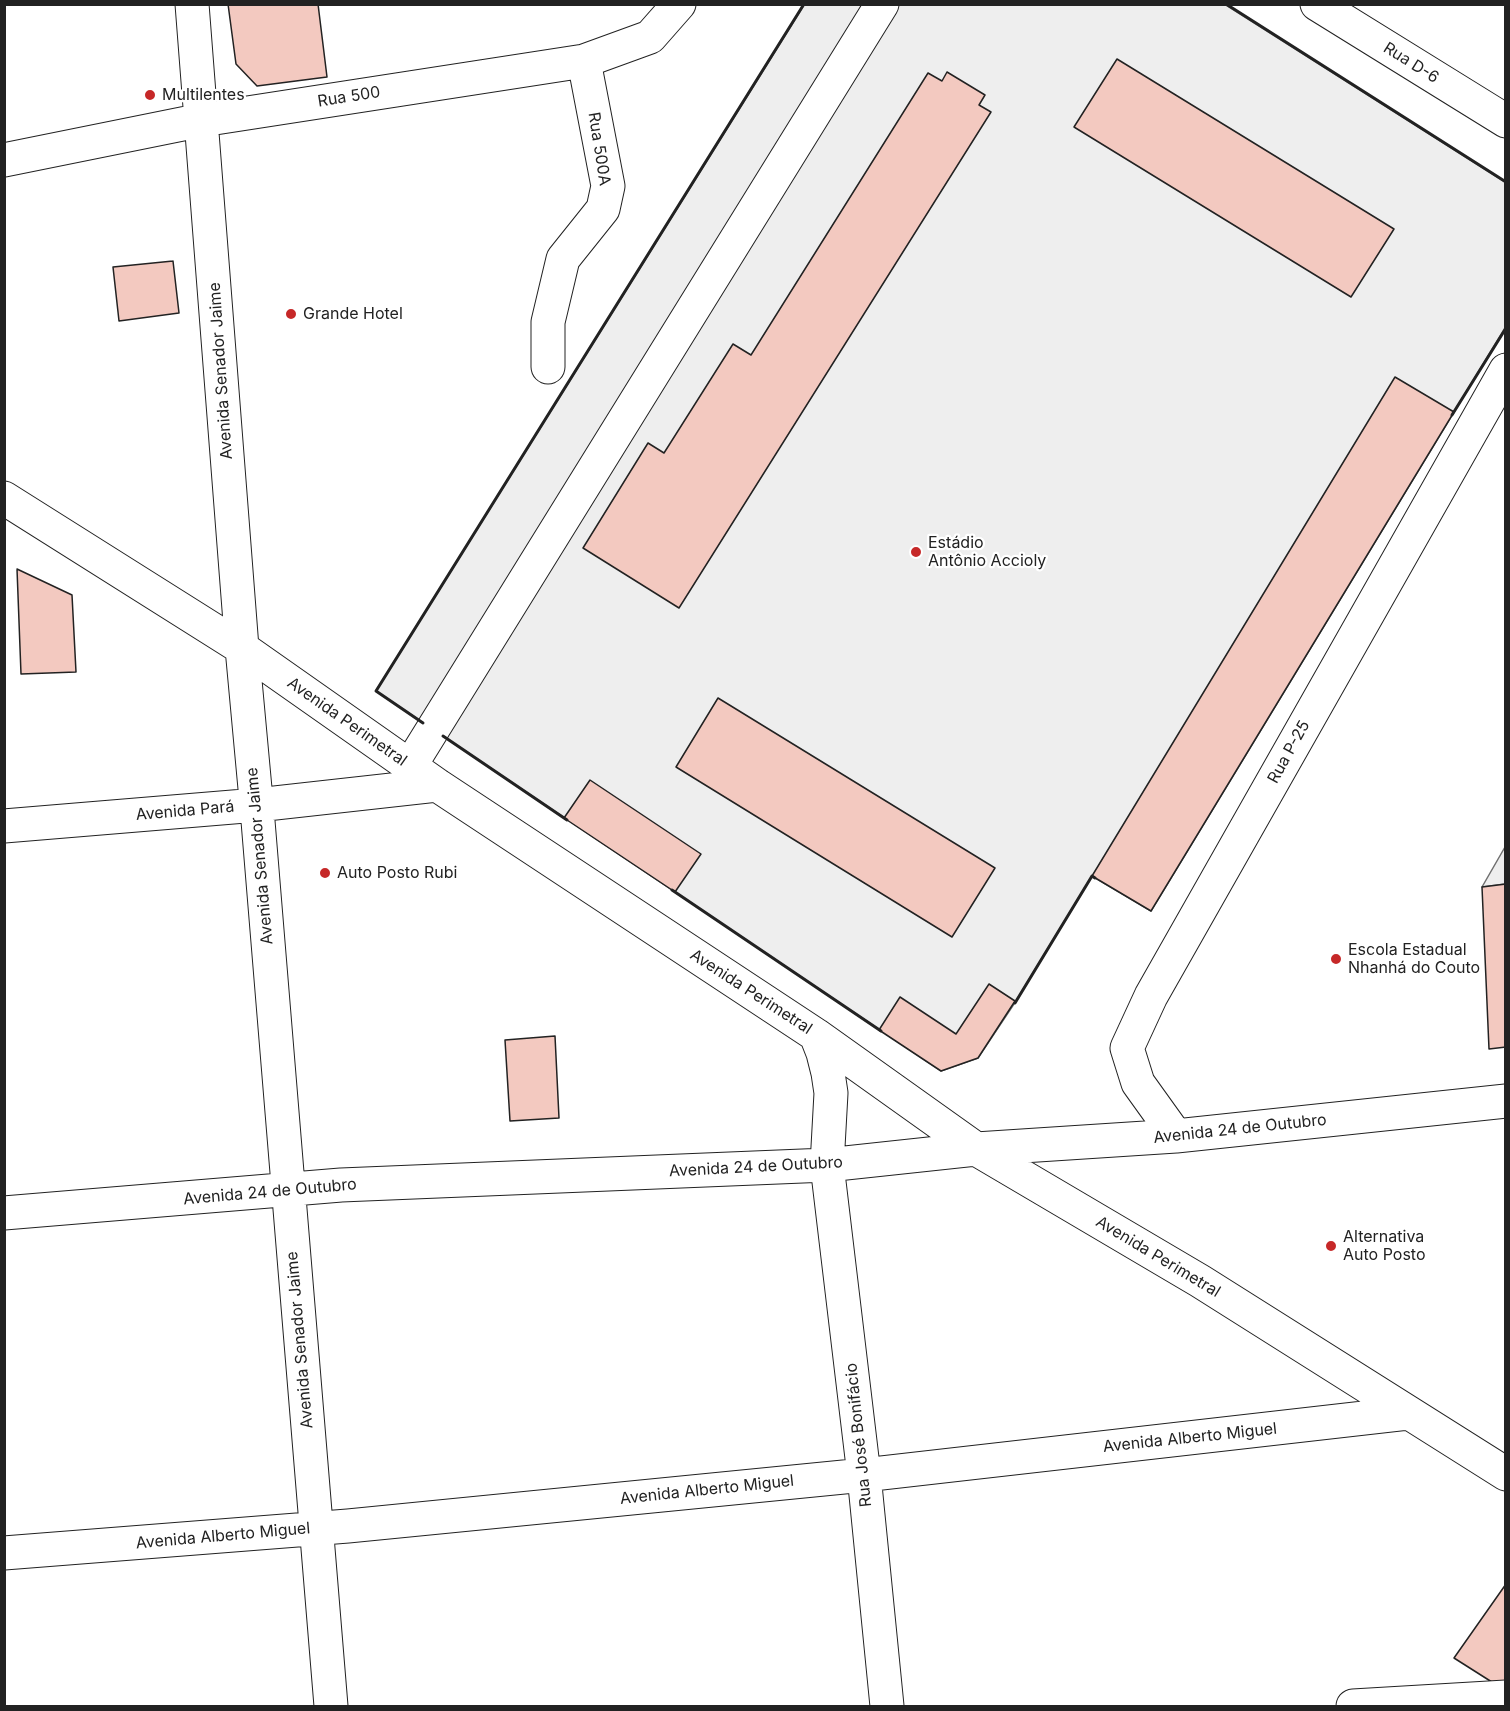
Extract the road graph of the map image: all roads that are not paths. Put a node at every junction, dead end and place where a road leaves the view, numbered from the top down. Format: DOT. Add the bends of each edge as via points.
graph roads {
  1 [pos="192,4"];
  2 [pos="679,4"];
  3 [pos="882,4"];
  4 [pos="1317,4"];
  5 [pos="584,61"];
  6 [pos="202,120"];
  7 [pos="1506,121"];
  8 [pos="4,160"];
  9 [pos="548,367"];
  10 [pos="1506,370"];
  11 [pos="4,498"];
  12 [pos="242,648"];
  13 [pos="410,766"];
  14 [pos="437,785"];
  15 [pos="257,806"];
  16 [pos="4,826"];
  17 [pos="816,1035"];
  18 [pos="1506,1101"];
  19 [pos="1176,1136"];
  20 [pos="976,1149"];
  21 [pos="827,1165"];
  22 [pos="288,1190"];
  23 [pos="4,1214"];
  24 [pos="1408,1413"];
  25 [pos="1506,1474"];
  26 [pos="864,1475"];
  27 [pos="316,1528"];
  28 [pos="4,1553"];
  29 [pos="1506,1697"];
  30 [pos="331,1707"];
  31 [pos="887,1707"];
  32 [pos="1353,1707"];
  1 -- 6 [label="street, Avenida Senador Jaime"];
  2 -- 5 [label="street, Rua 500" via="650,37"];
  3 -- 13 [label="street"];
  4 -- 7 [label="street, Rua D-6"];
  5 -- 6 [label="street, Rua 500"];
  5 -- 9 [label="street, Rua 500A" via="608,186 603,209 564,259 548,322"];
  6 -- 8 [label="street, Rua 500"];
  6 -- 12 [label="street, Avenida Senador Jaime"];
  10 -- 19 [label="street, Rua P-25" via="1157,986 1127,1048 1138,1083"];
  11 -- 12 [label="street, Avenida Perimetral"];
  12 -- 13 [label="street, Avenida Perimetral"];
  12 -- 15 [label="street, Avenida Senador Jaime"];
  13 -- 14 [label="street, Avenida Perimetral"];
  14 -- 15 [label="street, Avenida Pará"];
  14 -- 17 [label="street, Avenida Perimetral"];
  15 -- 16 [label="street, Avenida Pará"];
  15 -- 22 [label="street, Avenida Senador Jaime"];
  17 -- 20 [label="street, Avenida Perimetral"];
  17 -- 21 [label="street, Rua José Bonifácio" via="831,1093"];
  18 -- 19 [label="street, Avenida 24 de Outubro"];
  19 -- 20 [label="street, Avenida 24 de Outubro"];
  20 -- 21 [label="street, Avenida 24 de Outubro"];
  20 -- 24 [label="street, Avenida Perimetral" via="1200,1281"];
  21 -- 22 [label="street, Avenida 24 de Outubro"];
  21 -- 26 [label="street, Rua José Bonifácio"];
  22 -- 23 [label="street, Avenida 24 de Outubro"];
  22 -- 27 [label="street, Avenida Senador Jaime"];
  24 -- 25 [label="street, Avenida Perimetral"];
  24 -- 26 [label="street, Avenida Alberto Miguel"];
  26 -- 27 [label="street, Avenida Alberto Miguel"];
  26 -- 31 [label="street, Rua José Bonifácio"];
  27 -- 28 [label="street, Avenida Alberto Miguel"];
  27 -- 30 [label="street, Avenida Senador Jaime"];
  29 -- 32 [label="street"];
}
